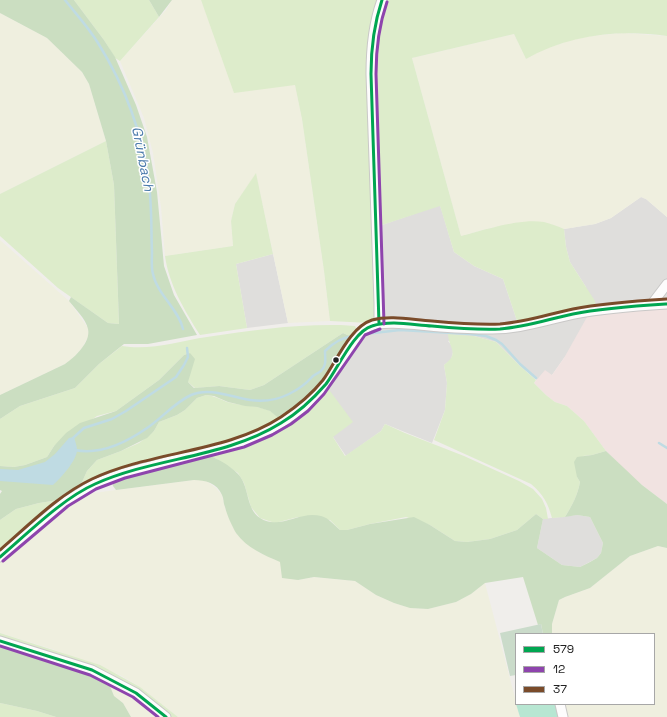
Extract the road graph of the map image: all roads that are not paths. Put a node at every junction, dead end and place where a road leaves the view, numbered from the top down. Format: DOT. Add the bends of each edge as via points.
graph roads {
  1 [pos="382,0"];
  2 [pos="667,284"];
  3 [pos="667,304"];
  4 [pos="651,305"];
  5 [pos="379,324"];
  6 [pos="0,556"];
  7 [pos="0,641"];
  8 [pos="560,705"];
  9 [pos="166,717"];
  10 [pos="563,717"];
  1 -- 5 [label="street" via="373,36 371,74"];
  2 -- 4 [label="street"];
  3 -- 4 [label="street"];
  4 -- 5 [label="street" via="581,313 507,329"];
  5 -- 6 [label="street" via="370,326 359,336 321,390 284,423 242,442 124,473 94,484 65,502"];
  7 -- 9 [label="street" via="92,670 136,693"];
  8 -- 10 [label="street"];
}
